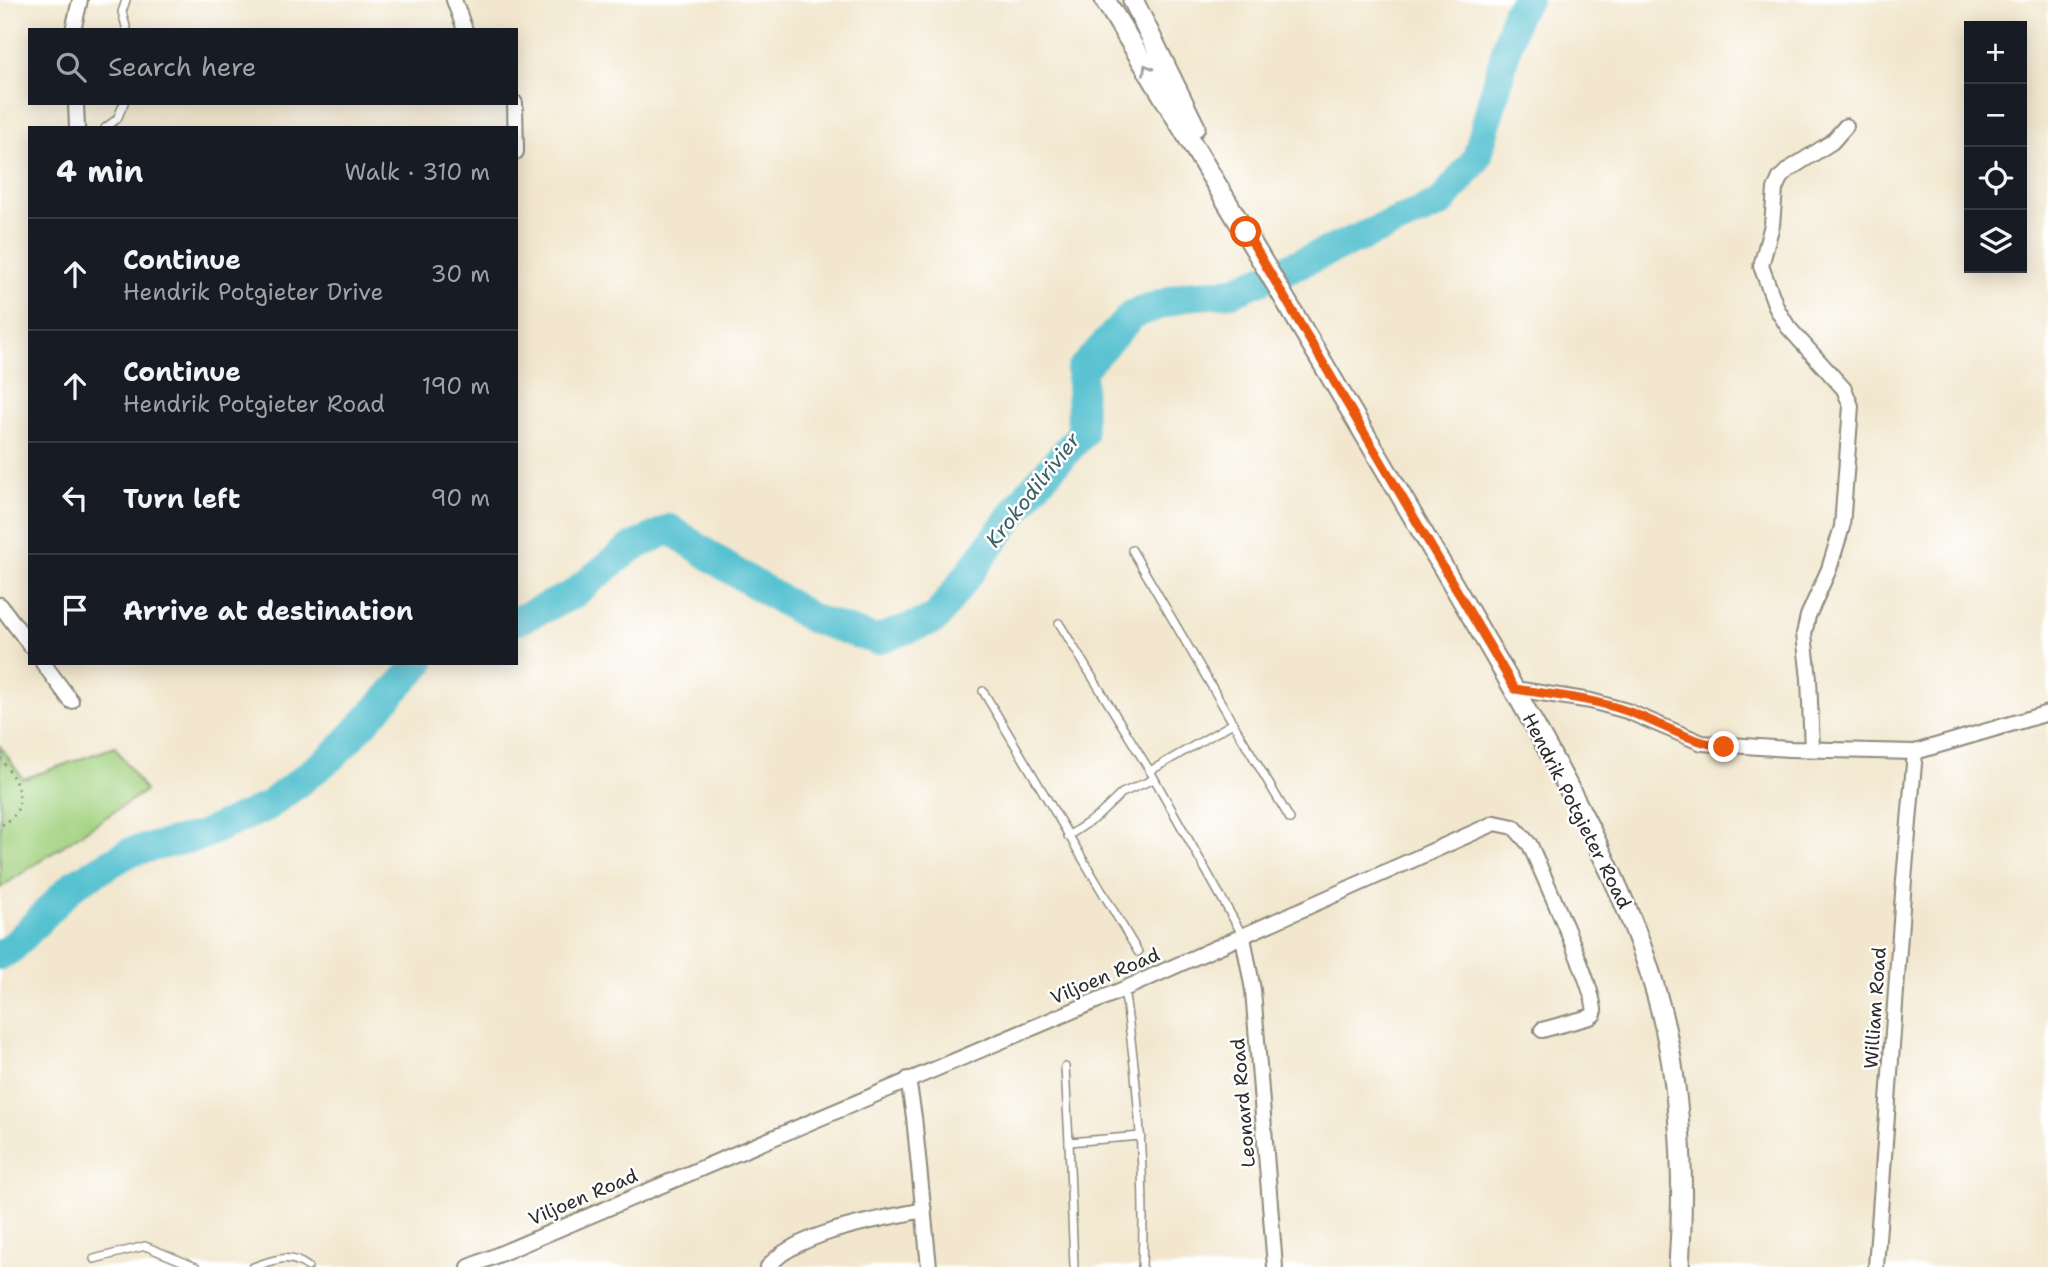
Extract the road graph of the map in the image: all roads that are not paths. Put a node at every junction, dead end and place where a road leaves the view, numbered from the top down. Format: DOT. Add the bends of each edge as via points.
graph roads {
  1 [pos="80,0"];
  2 [pos="126,0"];
  3 [pos="454,0"];
  4 [pos="1105,0"];
  5 [pos="1133,0"];
  6 [pos="73,28"];
  7 [pos="126,28"];
  8 [pos="464,28"];
  9 [pos="75,105"];
  10 [pos="123,105"];
  11 [pos="515,105"];
  12 [pos="77,126"];
  13 [pos="108,126"];
  14 [pos="515,126"];
  15 [pos="1846,126"];
  16 [pos="1250,239"];
  17 [pos="1132,550"];
  18 [pos="0,605"];
  19 [pos="1059,623"];
  20 [pos="28,642"];
  21 [pos="44,665"];
  22 [pos="1515,689"];
  23 [pos="983,691"];
  24 [pos="71,701"];
  25 [pos="2048,713"];
  26 [pos="1233,723"];
  27 [pos="1812,749"];
  28 [pos="1915,752"];
  29 [pos="1150,771"];
  30 [pos="1154,779"];
  31 [pos="1290,819"];
  32 [pos="1068,836"];
  33 [pos="1243,937"];
  34 [pos="1138,952"];
  35 [pos="1124,989"];
  36 [pos="1542,1030"];
  37 [pos="1065,1067"];
  38 [pos="908,1079"];
  39 [pos="1141,1136"];
  40 [pos="1069,1142"];
  41 [pos="923,1210"];
  42 [pos="94,1259"];
  43 [pos="1074,1266"];
  44 [pos="196,1267"];
  45 [pos="253,1267"];
  46 [pos="308,1267"];
  47 [pos="469,1267"];
  48 [pos="768,1267"];
  49 [pos="929,1267"];
  50 [pos="1142,1267"];
  51 [pos="1275,1267"];
  52 [pos="1679,1267"];
  53 [pos="1876,1267"];
  1 -- 6 [label="street"];
  2 -- 7 [label="lane" via="122,12"];
  3 -- 8 [label="street"];
  16 -- 4 [label="main road, one-way"];
  5 -- 16 [label="main road"];
  9 -- 12 [label="street"];
  10 -- 13 [label="lane"];
  11 -- 14 [label="street"];
  15 -- 27 [label="street" via="1832,142 1780,178 1761,266 1788,327 1844,389 1851,406 1842,527 1804,634"];
  16 -- 22 [label="main road, Hendrik Potgieter Road"];
  17 -- 26 [label="lane"];
  18 -- 20 [label="street"];
  19 -- 29 [label="lane"];
  21 -- 24 [label="street"];
  22 -- 27 [label="street" via="1591,701 1702,743"];
  22 -- 52 [label="main road, Hendrik Potgieter Road" via="1605,859 1635,929 1655,994 1669,1046 1676,1107 1681,1171"];
  23 -- 32 [label="lane"];
  25 -- 28 [label="street"];
  26 -- 29 [label="lane"];
  26 -- 31 [label="lane"];
  27 -- 28 [label="street"];
  28 -- 53 [label="street, William Road"];
  29 -- 30 [label="lane"];
  30 -- 32 [label="lane" via="1122,793"];
  30 -- 33 [label="lane"];
  32 -- 34 [label="lane"];
  33 -- 35 [label="street, Viljoen Road"];
  33 -- 36 [label="street, Viljoen Road" via="1488,825 1506,824 1531,845 1595,1003 1590,1017"];
  33 -- 51 [label="street, Leonard Road" via="1253,990"];
  35 -- 38 [label="street, Viljoen Road"];
  35 -- 39 [label="lane"];
  37 -- 40 [label="lane"];
  38 -- 41 [label="street"];
  38 -- 47 [label="street, Viljoen Road"];
  39 -- 40 [label="lane"];
  39 -- 50 [label="lane"];
  40 -- 43 [label="lane"];
  41 -- 48 [label="street" via="825,1234 783,1254"];
  41 -- 49 [label="street"];
  42 -- 44 [label="lane" via="145,1246"];
  45 -- 46 [label="lane" via="290,1258"];
}
